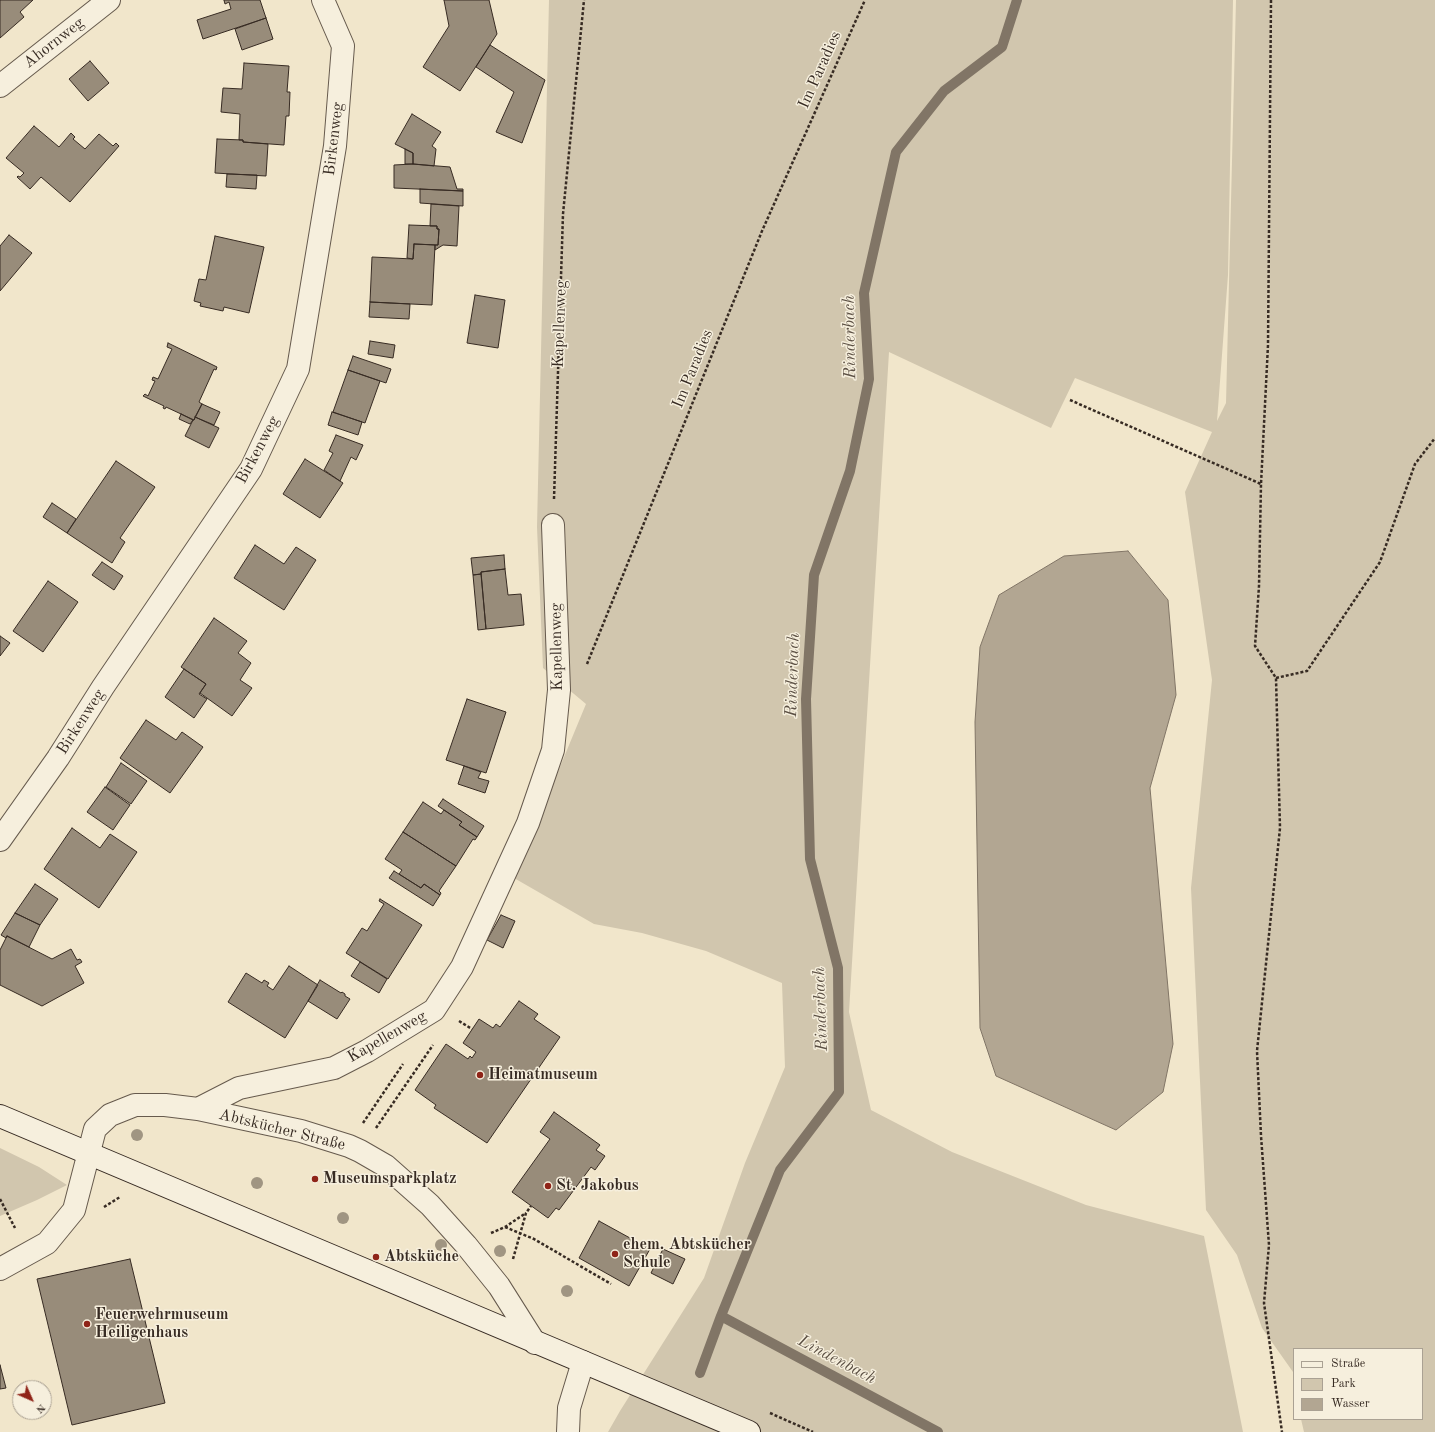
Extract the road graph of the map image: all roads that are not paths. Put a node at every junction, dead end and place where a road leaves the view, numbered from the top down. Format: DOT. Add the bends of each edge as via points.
graph roads {
  1 [pos="109,0"];
  2 [pos="323,0"];
  3 [pos="0,86"];
  4 [pos="553,525"];
  5 [pos="0,840"];
  6 [pos="198,1109"];
  7 [pos="0,1116"];
  8 [pos="87,1154"];
  9 [pos="0,1269"];
  10 [pos="535,1342"];
  11 [pos="583,1362"];
  12 [pos="568,1432"];
  13 [pos="749,1432"];
  1 -- 3 [label="street, Ahornweg"];
  2 -- 5 [label="street, Birkenweg" via="343,46 335,146 298,369 251,469 103,687 58,758"];
  4 -- 6 [label="street, Kapellenweg" via="558,690 553,750 528,823 462,967 434,1010 367,1051 334,1068 239,1088"];
  6 -- 8 [label="street, Abtskücher Straße" via="135,1105 110,1115 95,1129"];
  6 -- 10 [label="street, Abtskücher Straße" via="301,1131 349,1146 386,1166 430,1206 466,1245 499,1286"];
  7 -- 8 [label="street"];
  8 -- 9 [label="street, Abtskücher Straße" via="74,1210 47,1243"];
  8 -- 10 [label="street"];
  10 -- 11 [label="street"];
  11 -- 12 [label="street" via="568,1408"];
  11 -- 13 [label="street"];
}
